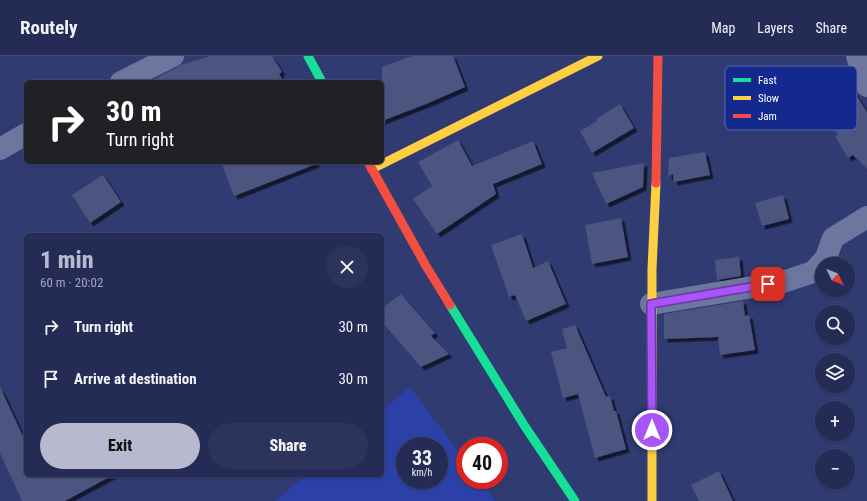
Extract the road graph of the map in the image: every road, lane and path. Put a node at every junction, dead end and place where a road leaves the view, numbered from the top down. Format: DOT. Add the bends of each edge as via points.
graph roads {
  1 [pos="173,56"];
  2 [pos="308,56"];
  3 [pos="598,56"];
  4 [pos="658,56"];
  5 [pos="857,56"];
  6 [pos="125,80"];
  7 [pos="321,80"];
  8 [pos="867,86"];
  9 [pos="24,135"];
  10 [pos="0,149"];
  11 [pos="384,159"];
  12 [pos="370,166"];
  13 [pos="867,217"];
  14 [pos="651,304"];
  15 [pos="575,501"];
  16 [pos="652,501"];
  1 -- 6 [label="street"];
  2 -- 7 [label="street"];
  3 -- 11 [label="street"];
  4 -- 14 [label="street"];
  5 -- 8 [label="street"];
  9 -- 10 [label="street"];
  12 -- 15 [label="street" via="426,266 524,425"];
  13 -- 14 [label="street" via="833,238 826,258 813,272 782,282"];
  14 -- 16 [label="street"];
}
